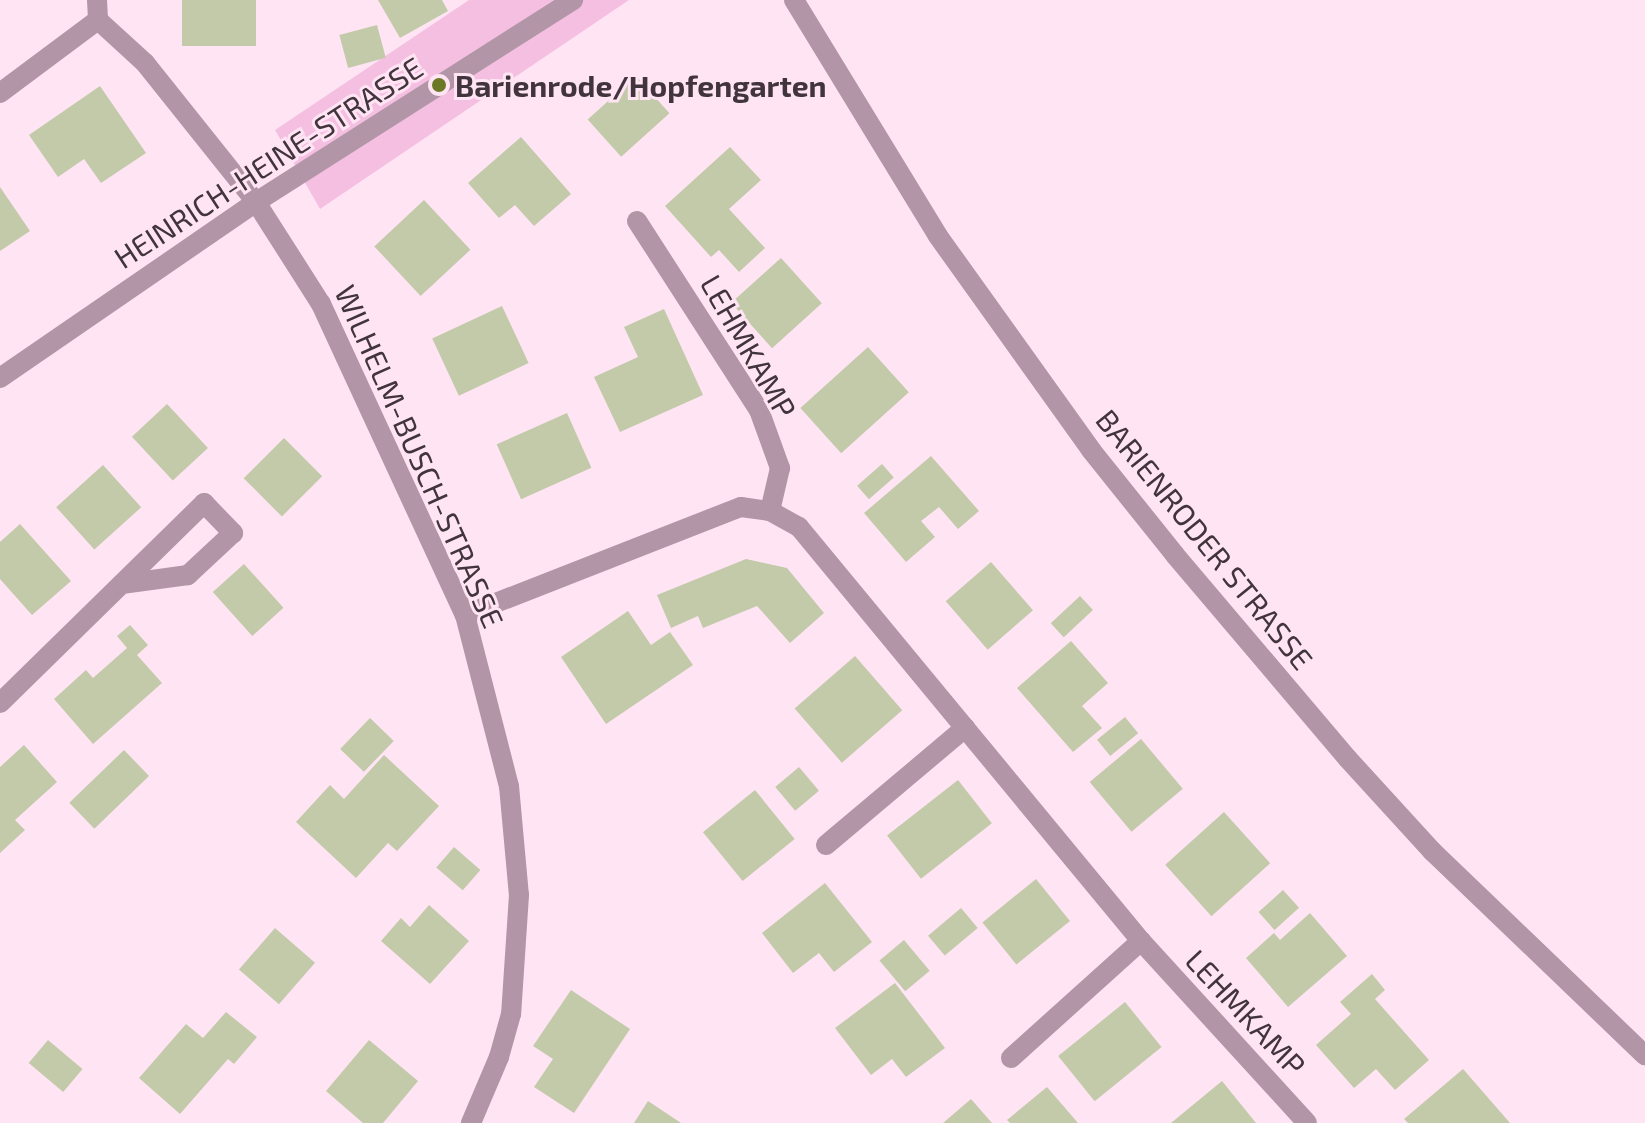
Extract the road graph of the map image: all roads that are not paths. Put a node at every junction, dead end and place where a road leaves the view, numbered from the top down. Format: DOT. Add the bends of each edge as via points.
graph roads {
  1 [pos="573,0"];
  2 [pos="794,0"];
  3 [pos="98,10"];
  4 [pos="0,93"];
  5 [pos="256,202"];
  6 [pos="637,221"];
  7 [pos="0,378"];
  8 [pos="770,511"];
  9 [pos="122,584"];
  10 [pos="465,615"];
  11 [pos="0,703"];
  12 [pos="965,728"];
  13 [pos="826,845"];
  14 [pos="1141,941"];
  15 [pos="1645,1055"];
  16 [pos="1011,1058"];
  17 [pos="471,1123"];
  18 [pos="1307,1123"];
  1 -- 5 [label="street, HEINRICH-HEINE-STRASSE"];
  2 -- 15 [label="street, BARIENRODER STRASSE" via="938,236 1083,438 1175,555 1432,851"];
  3 -- 4 [label="street"];
  3 -- 5 [label="street, WILHELM-BUSCH-STRASSE"];
  5 -- 7 [label="street, HEINRICH-HEINE-STRASSE"];
  5 -- 10 [label="street, WILHELM-BUSCH-STRASSE" via="321,304"];
  6 -- 8 [label="street, LEHMKAMP" via="759,410 780,468"];
  8 -- 10 [label="street" via="741,507"];
  8 -- 12 [label="street, LEHMKAMP" via="799,527"];
  9 -- 9 [label="street" via="204,503 233,533 188,575"];
  9 -- 11 [label="street"];
  10 -- 17 [label="street, WILHELM-BUSCH-STRASSE" via="509,786 519,895 511,1014"];
  12 -- 13 [label="street"];
  12 -- 14 [label="street, LEHMKAMP"];
  14 -- 16 [label="street"];
  14 -- 18 [label="street, LEHMKAMP"];
}
